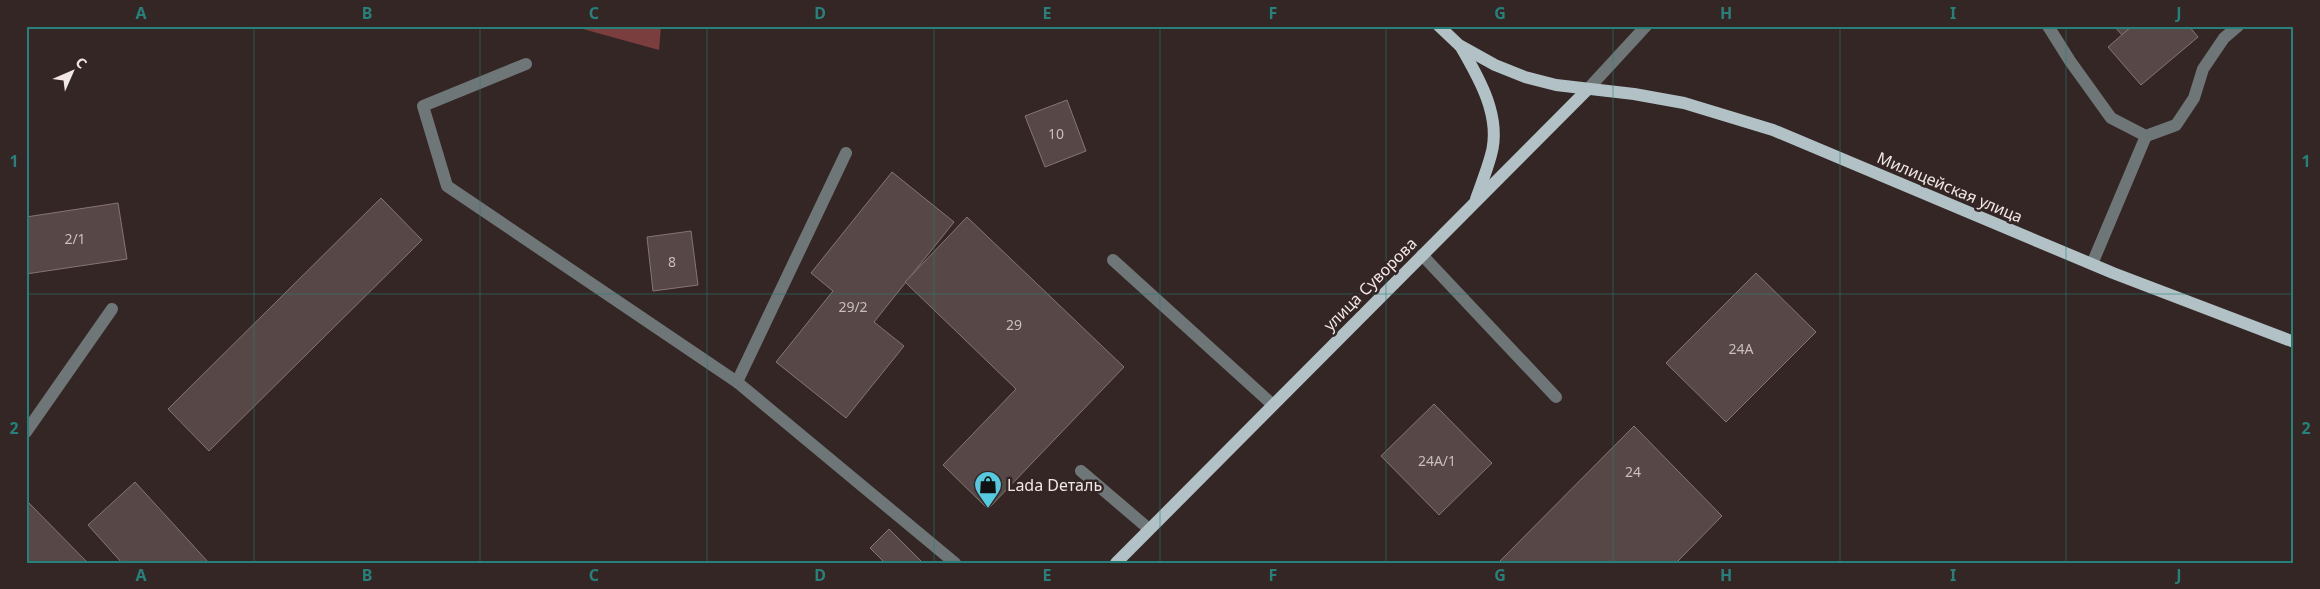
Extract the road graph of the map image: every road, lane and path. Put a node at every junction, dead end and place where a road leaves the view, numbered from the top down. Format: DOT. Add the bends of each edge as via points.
graph roads {
  1 [pos="1439,26"];
  2 [pos="1646,26"];
  3 [pos="2048,26"];
  4 [pos="2238,26"];
  5 [pos="1460,45"];
  6 [pos="526,64"];
  7 [pos="1587,90"];
  8 [pos="2146,136"];
  9 [pos="846,153"];
  10 [pos="1475,203"];
  11 [pos="1422,255"];
  12 [pos="1114,260"];
  13 [pos="2092,264"];
  14 [pos="112,309"];
  15 [pos="2294,342"];
  16 [pos="737,382"];
  17 [pos="1556,397"];
  18 [pos="1273,404"];
  19 [pos="26,432"];
  20 [pos="1081,471"];
  21 [pos="1149,529"];
  22 [pos="955,563"];
  23 [pos="1116,563"];
  1 -- 5 [label="main road"];
  2 -- 7 [label="street, улица Суворова"];
  3 -- 8 [label="street" via="2111,118"];
  4 -- 8 [label="street" via="2224,38 2203,69 2194,98 2176,125"];
  5 -- 7 [label="main road, Милицейская улица" via="1525,77"];
  5 -- 10 [label="main road" via="1480,80 1493,118 1492,153"];
  6 -- 16 [label="street" via="423,106 447,186"];
  7 -- 10 [label="main road, улица Суворова"];
  7 -- 13 [label="main road, Милицейская улица" via="1684,103 1773,130"];
  8 -- 13 [label="street"];
  9 -- 16 [label="street"];
  10 -- 11 [label="main road, улица Суворова"];
  11 -- 17 [label="street"];
  11 -- 18 [label="main road, улица Суворова"];
  12 -- 18 [label="street"];
  13 -- 15 [label="main road, Милицейская улица"];
  14 -- 19 [label="street"];
  16 -- 22 [label="street"];
  18 -- 21 [label="main road, улица Суворова"];
  20 -- 21 [label="street"];
  21 -- 23 [label="main road, улица Суворова"];
}
